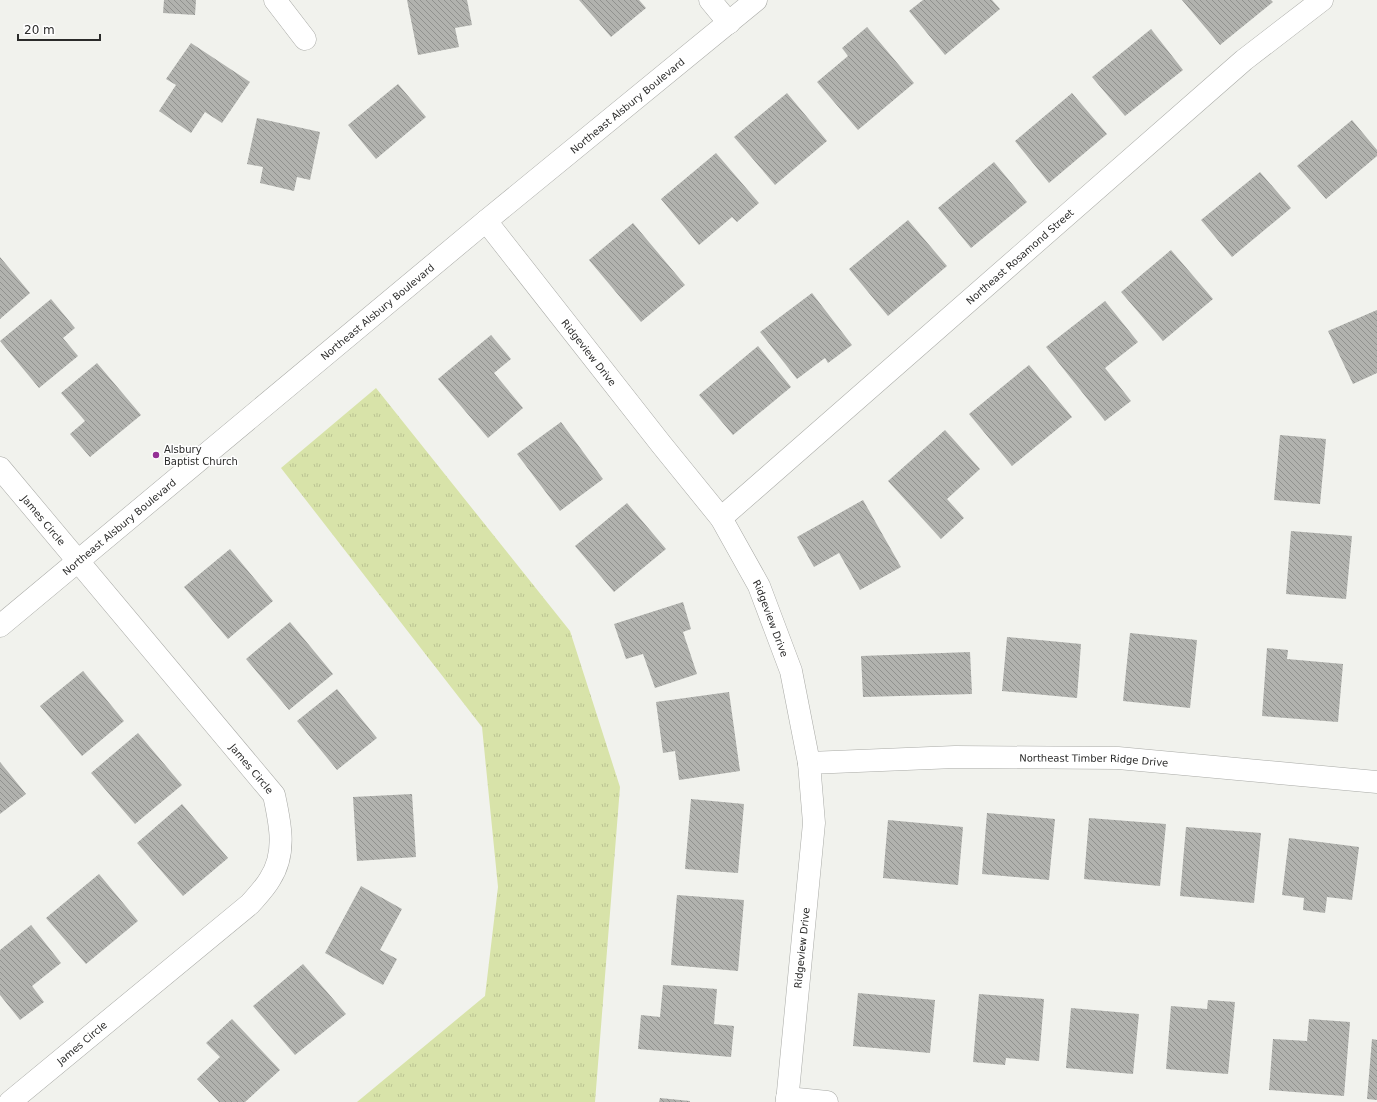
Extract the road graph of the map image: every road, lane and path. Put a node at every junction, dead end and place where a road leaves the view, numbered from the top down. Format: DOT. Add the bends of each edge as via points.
graph roads {
  1 [pos="275,0"];
  2 [pos="710,0"];
  3 [pos="756,0"];
  4 [pos="1322,0"];
  5 [pos="729,22"];
  6 [pos="305,38"];
  7 [pos="486,221"];
  8 [pos="0,468"];
  9 [pos="722,518"];
  10 [pos="80,561"];
  11 [pos="0,626"];
  12 [pos="809,763"];
  13 [pos="1377,782"];
  14 [pos="787,1100"];
  15 [pos="10,1102"];
  16 [pos="826,1102"];
  1 -- 6 [label="street"];
  2 -- 5 [label="street"];
  3 -- 5 [label="street, Northeast Alsbury Boulevard"];
  4 -- 9 [label="street, Northeast Rosamond Street" via="1244,60"];
  5 -- 7 [label="street, Northeast Alsbury Boulevard"];
  7 -- 9 [label="street, Ridgeview Drive"];
  7 -- 10 [label="street, Northeast Alsbury Boulevard"];
  8 -- 10 [label="street, James Circle"];
  9 -- 12 [label="street, Ridgeview Drive" via="759,586 792,671"];
  10 -- 11 [label="street, Northeast Alsbury Boulevard"];
  10 -- 15 [label="street, James Circle" via="274,795 281,838 279,862 270,880 250,904"];
  12 -- 13 [label="street, Northeast Timber Ridge Drive" via="955,757 1118,758"];
  12 -- 14 [label="street, Ridgeview Drive" via="814,823"];
  14 -- 16 [label="street"];
}
